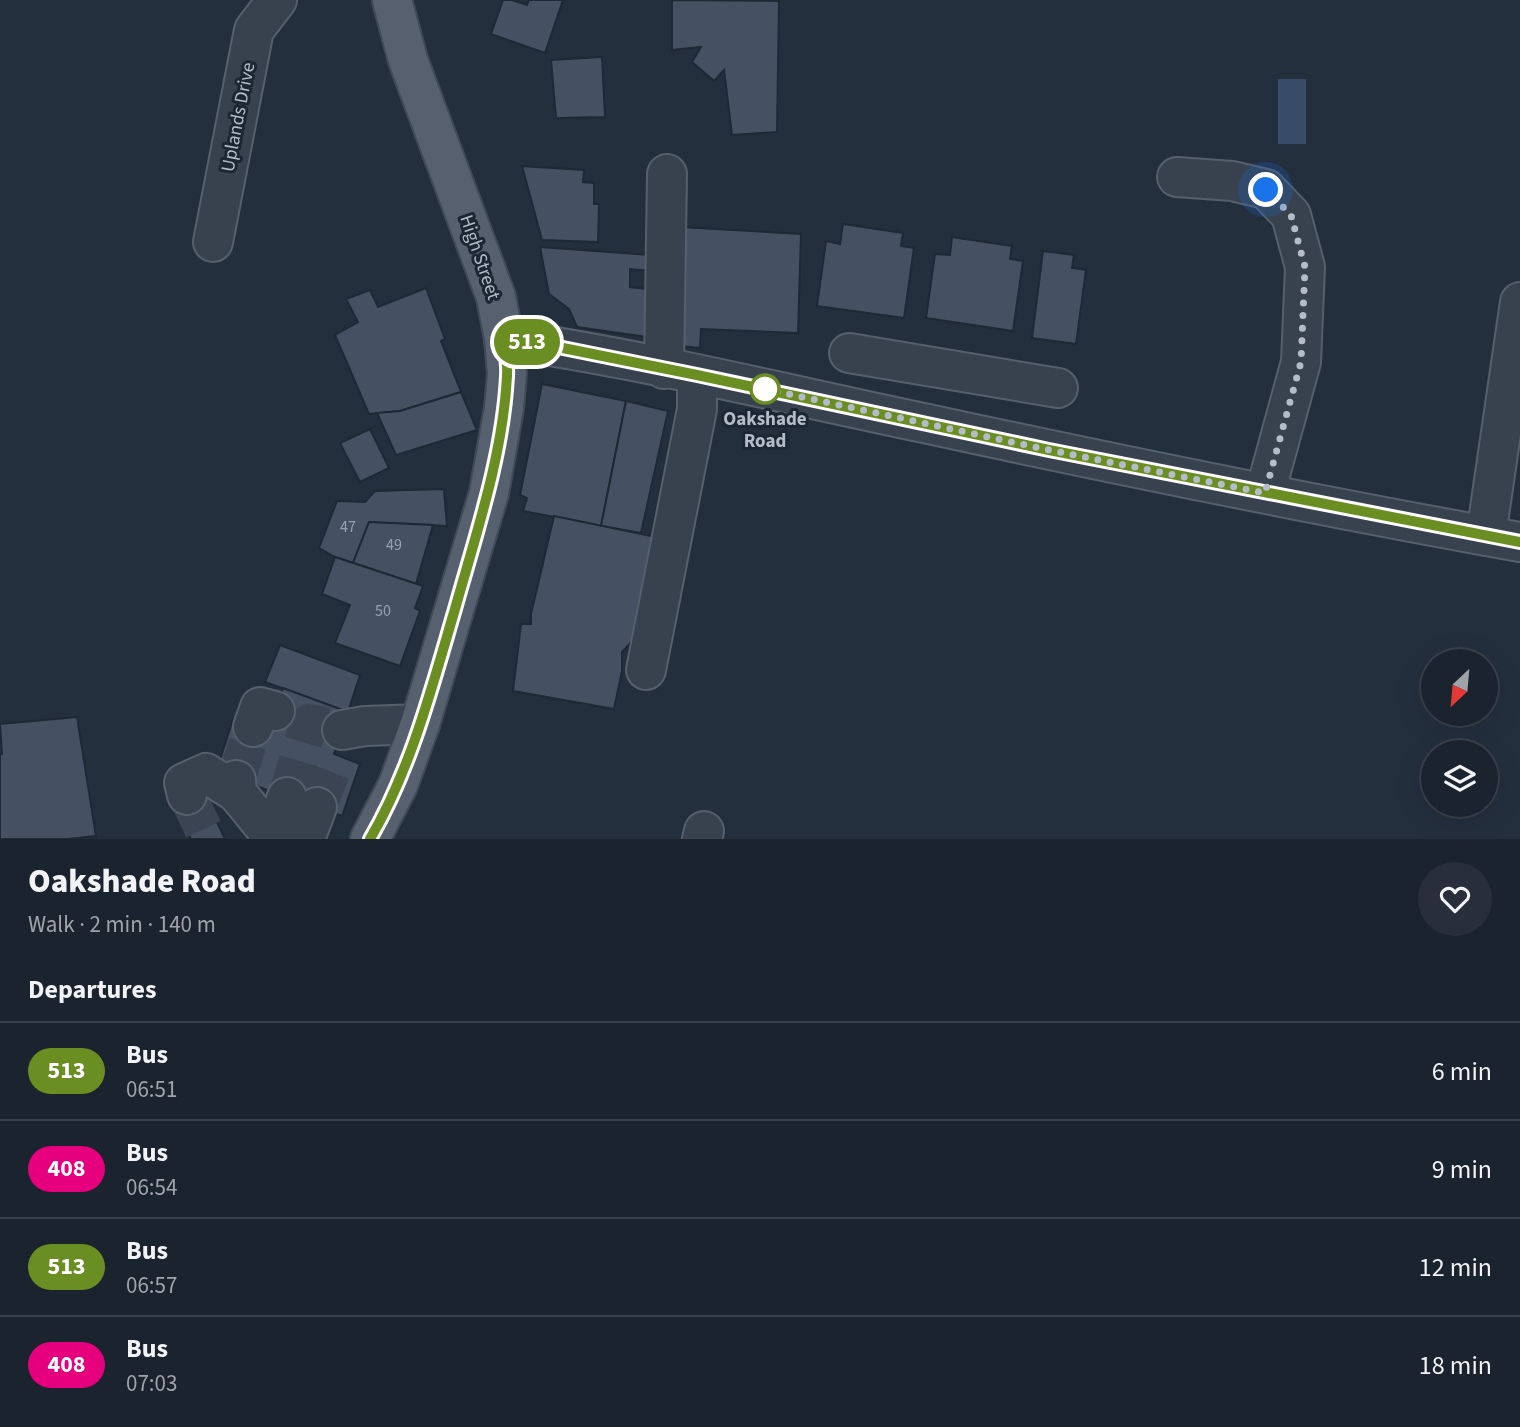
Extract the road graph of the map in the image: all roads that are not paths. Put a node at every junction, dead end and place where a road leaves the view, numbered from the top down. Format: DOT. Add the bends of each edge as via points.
graph roads {
  1 [pos="277,0"];
  2 [pos="393,0"];
  3 [pos="667,174"];
  4 [pos="1177,177"];
  5 [pos="213,242"];
  6 [pos="1520,302"];
  7 [pos="504,339"];
  8 [pos="849,353"];
  9 [pos="927,366"];
  10 [pos="681,372"];
  11 [pos="1058,388"];
  12 [pos="916,422"];
  13 [pos="1265,493"];
  14 [pos="1503,539"];
  15 [pos="646,670"];
  16 [pos="420,724"];
  17 [pos="345,738"];
  18 [pos="187,796"];
  19 [pos="287,826"];
  20 [pos="370,839"];
  1 -- 5 [label="street, Uplands Drive" via="254,30"];
  2 -- 7 [label="main road, High Street" via="408,61 496,297"];
  3 -- 10 [label="street"];
  4 -- 13 [label="street" via="1232,181 1266,190 1291,215 1305,267 1301,362"];
  6 -- 14 [label="street"];
  7 -- 10 [label="street"];
  7 -- 16 [label="main road, High Street" via="504,408 489,492"];
  8 -- 9 [label="street"];
  9 -- 11 [label="street"];
  9 -- 12 [label="street"];
  10 -- 12 [label="street"];
  10 -- 15 [label="street" via="697,409"];
  12 -- 13 [label="street"];
  13 -- 14 [label="street"];
  16 -- 17 [label="street"];
  16 -- 20 [label="main road, High Street" via="398,785"];
  18 -- 19 [label="street" via="184,783 206,773 237,786"];
}
